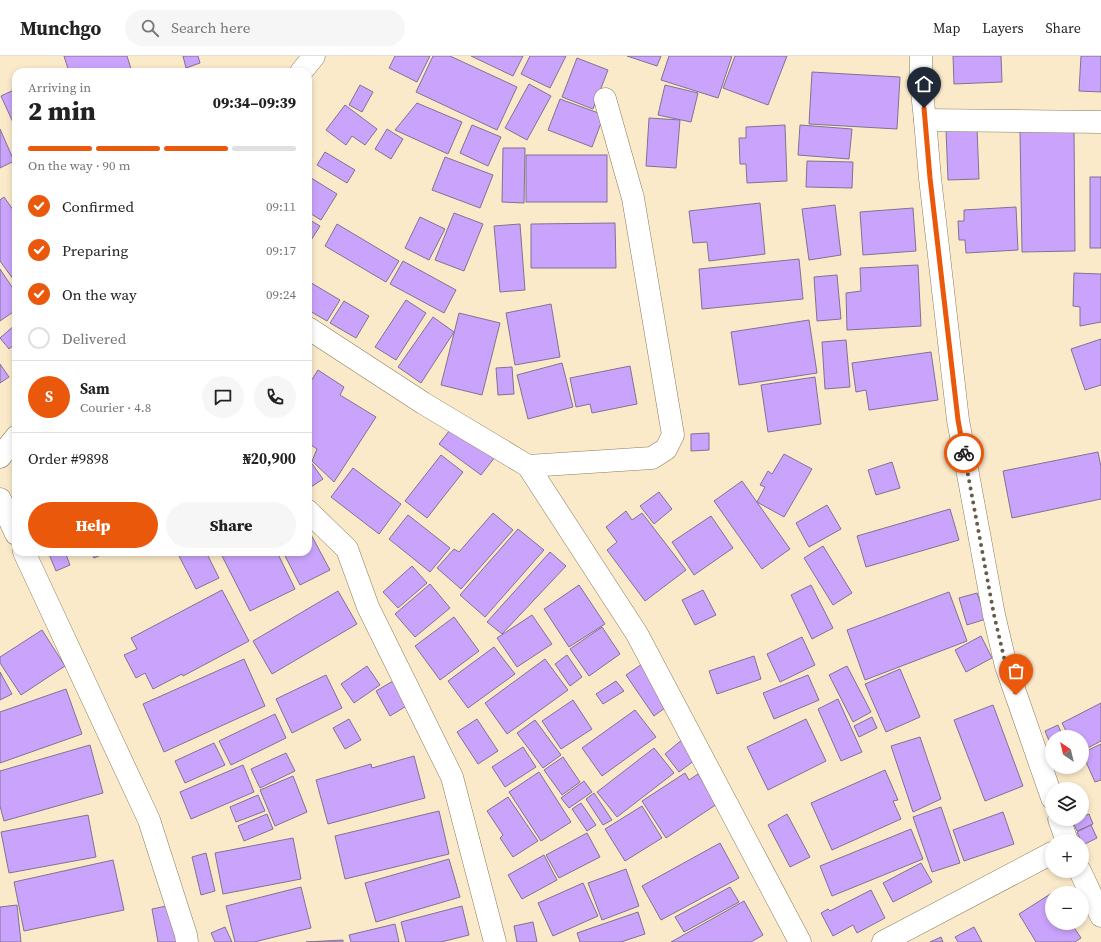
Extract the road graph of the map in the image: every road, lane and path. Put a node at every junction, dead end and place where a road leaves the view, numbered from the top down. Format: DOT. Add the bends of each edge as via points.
graph roads {
  1 [pos="314,56"];
  2 [pos="921,56"];
  3 [pos="305,68"];
  4 [pos="606,99"];
  5 [pos="926,120"];
  6 [pos="1101,122"];
  7 [pos="312,331"];
  8 [pos="12,442"];
  9 [pos="0,457"];
  10 [pos="528,466"];
  11 [pos="0,500"];
  12 [pos="312,515"];
  13 [pos="12,526"];
  14 [pos="26,556"];
  15 [pos="1046,782"];
  16 [pos="1045,857"];
  17 [pos="1083,878"];
  18 [pos="1101,916"];
  19 [pos="187,942"];
  20 [pos="495,942"];
  21 [pos="800,942"];
  22 [pos="883,942"];
  1 -- 3 [label="street"];
  2 -- 5 [label="street" via="921,82"];
  4 -- 10 [label="street" via="633,198 673,435 666,449 652,458"];
  5 -- 6 [label="street"];
  5 -- 15 [label="street" via="930,178 958,420 992,608 1006,666"];
  7 -- 10 [label="street" via="423,403"];
  8 -- 9 [label="street"];
  10 -- 21 [label="street" via="637,634"];
  11 -- 13 [label="street"];
  12 -- 20 [label="street" via="347,549 368,607 452,777"];
  14 -- 19 [label="street" via="149,820"];
  16 -- 22 [label="street"];
  17 -- 18 [label="street"];
}
